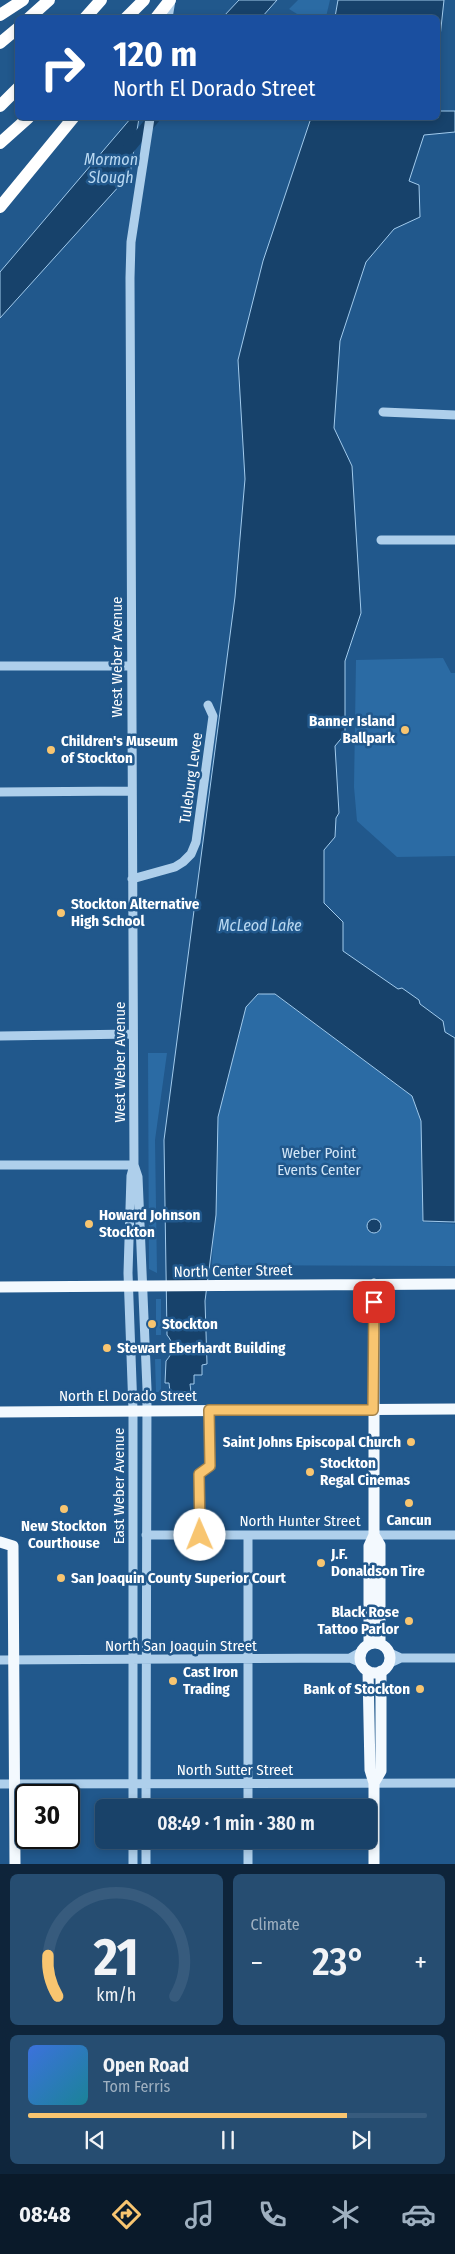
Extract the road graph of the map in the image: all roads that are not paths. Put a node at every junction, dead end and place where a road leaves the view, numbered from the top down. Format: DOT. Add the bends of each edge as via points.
graph roads {
  1 [pos="23,0"];
  2 [pos="49,0"];
  3 [pos="101,0"];
  4 [pos="144,0"];
  5 [pos="171,0"];
  6 [pos="0,15"];
  7 [pos="32,15"];
  8 [pos="88,15"];
  9 [pos="129,15"];
  10 [pos="158,15"];
  11 [pos="168,15"];
  12 [pos="15,30"];
  13 [pos="0,43"];
  14 [pos="15,91"];
  15 [pos="0,106"];
  16 [pos="26,120"];
  17 [pos="65,120"];
  18 [pos="71,120"];
  19 [pos="150,120"];
  20 [pos="0,143"];
  21 [pos="0,194"];
  22 [pos="0,207"];
  23 [pos="383,412"];
  24 [pos="455,415"];
  25 [pos="381,540"];
  26 [pos="455,540"];
  27 [pos="4,666"];
  28 [pos="131,666"];
  29 [pos="208,705"];
  30 [pos="132,791"];
  31 [pos="4,792"];
  32 [pos="132,878"];
  33 [pos="133,1034"];
  34 [pos="4,1036"];
  35 [pos="134,1165"];
  36 [pos="0,1166"];
  37 [pos="374,1284"];
  38 [pos="455,1284"];
  39 [pos="142,1286"];
  40 [pos="5,1287"];
  41 [pos="129,1287"];
  42 [pos="455,1409"];
  43 [pos="133,1410"];
  44 [pos="209,1410"];
  45 [pos="373,1410"];
  46 [pos="146,1411"];
  47 [pos="6,1412"];
  48 [pos="455,1534"];
  49 [pos="146,1535"];
  50 [pos="200,1535"];
  51 [pos="248,1535"];
  52 [pos="374,1535"];
  53 [pos="2,1542"];
  54 [pos="375,1657"];
  55 [pos="455,1658"];
  56 [pos="146,1659"];
  57 [pos="248,1659"];
  58 [pos="0,1660"];
  59 [pos="12,1660"];
  60 [pos="133,1660"];
  61 [pos="369,1696"];
  62 [pos="378,1714"];
  63 [pos="455,1782"];
  64 [pos="374,1783"];
  65 [pos="0,1784"];
  66 [pos="14,1784"];
  67 [pos="133,1784"];
  68 [pos="146,1784"];
  69 [pos="248,1784"];
  70 [pos="133,1799"];
  71 [pos="146,1799"];
  72 [pos="248,1799"];
  73 [pos="133,1849"];
  74 [pos="146,1849"];
  75 [pos="248,1849"];
  76 [pos="15,1864"];
  77 [pos="133,1864"];
  78 [pos="146,1864"];
  79 [pos="248,1864"];
  80 [pos="374,1864"];
  1 -- 6 [label="highway"];
  2 -- 7 [label="highway"];
  3 -- 8 [label="highway"];
  4 -- 9 [label="highway"];
  5 -- 10 [label="highway"];
  5 -- 11 [label="street"];
  12 -- 13 [label="highway"];
  14 -- 15 [label="highway"];
  16 -- 20 [label="highway"];
  17 -- 21 [label="highway"];
  18 -- 22 [label="highway"];
  19 -- 28 [label="street, West Weber Avenue" via="131,242"];
  23 -- 24 [label="street"];
  25 -- 26 [label="street"];
  27 -- 28 [label="street"];
  28 -- 30 [label="street, West Weber Avenue"];
  29 -- 32 [label="street, Tuleburg Levee" via="213,716 196,842 191,854 175,867"];
  30 -- 31 [label="street"];
  30 -- 32 [label="street, West Weber Avenue"];
  32 -- 33 [label="street, West Weber Avenue"];
  33 -- 34 [label="street"];
  33 -- 35 [label="street, West Weber Avenue"];
  35 -- 36 [label="street"];
  35 -- 39 [label="street, West Weber Avenue" via="138,1177"];
  35 -- 41 [label="street, East Weber Avenue" via="131,1176"];
  37 -- 38 [label="main road, North Center Street"];
  37 -- 39 [label="main road, North Center Street"];
  37 -- 45 [label="main road"];
  39 -- 41 [label="main road, North Center Street"];
  39 -- 46 [label="street, East Weber Avenue"];
  40 -- 41 [label="main road, North Center Street"];
  41 -- 43 [label="street, East Weber Avenue"];
  42 -- 45 [label="main road, North El Dorado Street"];
  43 -- 46 [label="main road, North El Dorado Street"];
  43 -- 47 [label="main road, North El Dorado Street"];
  43 -- 60 [label="street, East Weber Avenue"];
  44 -- 45 [label="main road, North El Dorado Street"];
  44 -- 46 [label="main road, North El Dorado Street"];
  44 -- 50 [label="street" via="210,1466 199,1474"];
  45 -- 52 [label="main road"];
  46 -- 49 [label="street, East Weber Avenue"];
  48 -- 52 [label="street, North Hunter Street"];
  49 -- 50 [label="street, North Hunter Street"];
  49 -- 56 [label="street, East Weber Avenue"];
  50 -- 51 [label="street, North Hunter Street"];
  51 -- 52 [label="street, North Hunter Street"];
  51 -- 57 [label="street"];
  52 -- 54 [label="main road" via="369,1545"];
  53 -- 59 [label="main road" via="13,1546"];
  54 -- 55 [label="street, North San Joaquin Street"];
  54 -- 57 [label="street, North San Joaquin Street"];
  54 -- 61 [label="main road"];
  54 -- 62 [label="main road"];
  56 -- 57 [label="street, North San Joaquin Street"];
  56 -- 60 [label="street, North San Joaquin Street"];
  56 -- 68 [label="street, East Weber Avenue"];
  57 -- 69 [label="street"];
  58 -- 59 [label="street, North San Joaquin Street"];
  59 -- 60 [label="street, North San Joaquin Street"];
  59 -- 66 [label="main road"];
  60 -- 67 [label="street, East Weber Avenue"];
  61 -- 62 [label="main road"];
  61 -- 64 [label="main road" via="370,1770"];
  62 -- 64 [label="main road" via="381,1771"];
  63 -- 64 [label="street, North Sutter Street"];
  64 -- 69 [label="street, North Sutter Street"];
  64 -- 80 [label="main road"];
  65 -- 66 [label="street, North Sutter Street"];
  66 -- 67 [label="street, North Sutter Street"];
  66 -- 76 [label="main road"];
  67 -- 68 [label="street, North Sutter Street"];
  67 -- 70 [label="street, East Weber Avenue"];
  68 -- 69 [label="street, North Sutter Street"];
  68 -- 71 [label="street, East Weber Avenue"];
  69 -- 72 [label="street"];
  73 -- 77 [label="street"];
  74 -- 78 [label="street"];
  75 -- 79 [label="street"];
}
